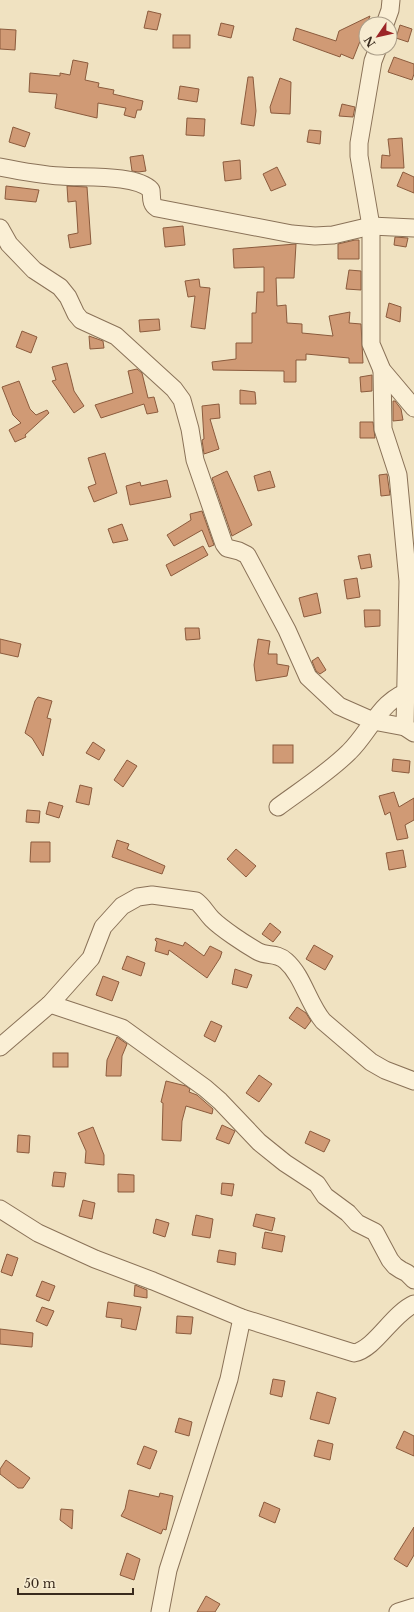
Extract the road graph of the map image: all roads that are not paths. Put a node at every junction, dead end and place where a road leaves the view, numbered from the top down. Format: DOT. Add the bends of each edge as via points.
graph roads {
  1 [pos="391,0"];
  2 [pos="388,16"];
  3 [pos="375,56"];
  4 [pos="0,168"];
  5 [pos="371,226"];
  6 [pos="0,228"];
  7 [pos="414,228"];
  8 [pos="382,370"];
  9 [pos="414,408"];
  10 [pos="409,691"];
  11 [pos="373,721"];
  12 [pos="410,730"];
  13 [pos="278,807"];
  14 [pos="50,1004"];
  15 [pos="0,1047"];
  16 [pos="414,1080"];
  17 [pos="0,1209"];
  18 [pos="414,1280"];
  19 [pos="414,1304"];
  20 [pos="242,1318"];
  21 [pos="414,1607"];
  22 [pos="160,1612"];
  23 [pos="398,1612"];
  1 -- 2 [label="street"];
  3 -- 5 [label="street" via="359,143"];
  4 -- 5 [label="street" via="62,176 108,177 144,184 152,190 152,202 157,208 292,234 333,235"];
  5 -- 7 [label="street"];
  5 -- 8 [label="street" via="371,344"];
  6 -- 11 [label="street" via="9,244 34,270 60,287 82,320 116,336 174,389 182,400 195,460 224,544 227,548 247,555 287,630 308,677 339,706"];
  8 -- 9 [label="street"];
  8 -- 10 [label="street" via="383,429 398,475 408,581"];
  10 -- 11 [label="street" via="381,710"];
  10 -- 12 [label="street"];
  11 -- 12 [label="street"];
  11 -- 13 [label="street" via="348,753"];
  14 -- 15 [label="street"];
  14 -- 16 [label="street" via="91,958 103,927 122,906 138,897 152,895 196,901 213,921 259,952 277,955 286,961 323,1021 371,1062"];
  14 -- 18 [label="street" via="122,1028 205,1088 259,1142 318,1184 325,1196 357,1223 375,1232 395,1266"];
  17 -- 20 [label="street" via="38,1232 95,1259"];
  19 -- 20 [label="street" via="404,1310 365,1349 354,1353"];
  20 -- 22 [label="street" via="229,1379 168,1570"];
  21 -- 23 [label="street"];
}
